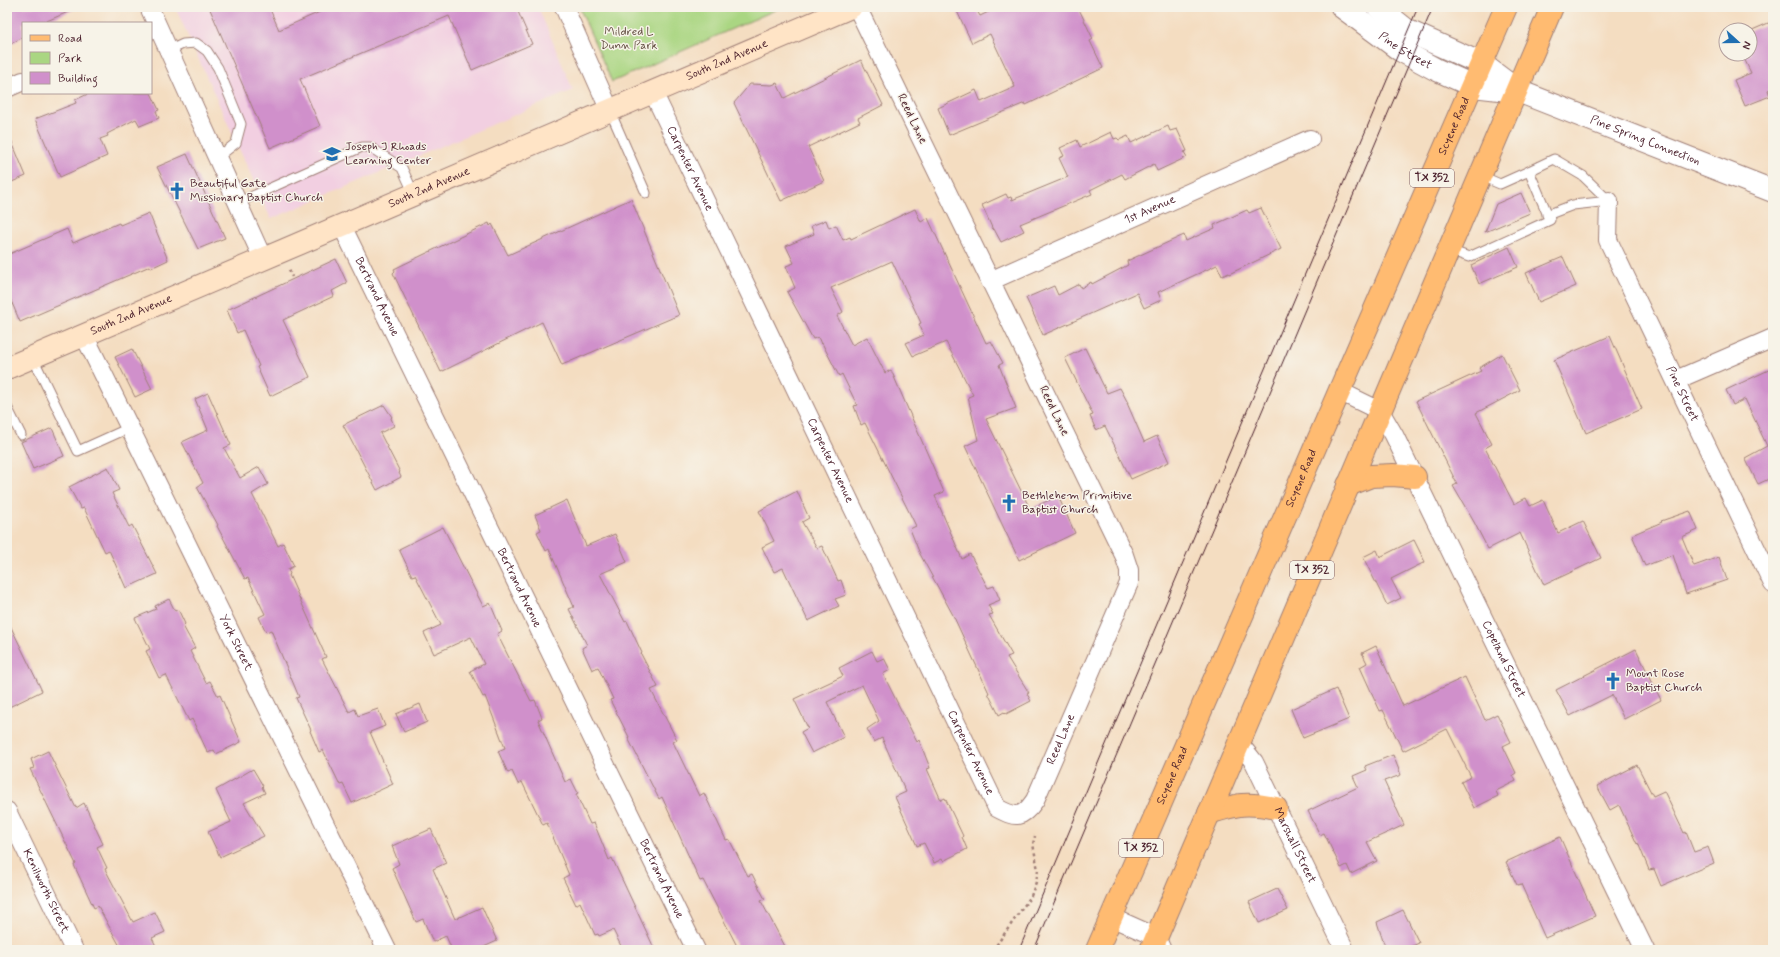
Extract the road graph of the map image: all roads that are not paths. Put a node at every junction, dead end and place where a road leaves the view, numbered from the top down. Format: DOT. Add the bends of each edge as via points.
graph roads {
  1 [pos="564,7"];
  2 [pos="851,7"];
  3 [pos="857,7"];
  4 [pos="1342,7"];
  5 [pos="1378,7"];
  6 [pos="1506,7"];
  7 [pos="1552,7"];
  8 [pos="152,17"];
  9 [pos="168,51"];
  10 [pos="1482,64"];
  11 [pos="22,81"];
  12 [pos="1473,86"];
  13 [pos="7,88"];
  14 [pos="1518,91"];
  15 [pos="653,92"];
  16 [pos="610,111"];
  17 [pos="1310,139"];
  18 [pos="217,158"];
  19 [pos="1529,171"];
  20 [pos="1481,176"];
  21 [pos="1773,191"];
  22 [pos="646,193"];
  23 [pos="414,194"];
  24 [pos="1609,201"];
  25 [pos="237,203"];
  26 [pos="1547,215"];
  27 [pos="342,226"];
  28 [pos="1449,250"];
  29 [pos="263,259"];
  30 [pos="990,280"];
  31 [pos="84,335"];
  32 [pos="1773,338"];
  33 [pos="32,356"];
  34 [pos="7,368"];
  35 [pos="1676,380"];
  36 [pos="1338,391"];
  37 [pos="7,407"];
  38 [pos="1380,411"];
  39 [pos="129,428"];
  40 [pos="21,435"];
  41 [pos="1415,477"];
  42 [pos="1348,485"];
  43 [pos="1773,584"];
  44 [pos="1239,743"];
  45 [pos="1276,808"];
  46 [pos="7,811"];
  47 [pos="1209,813"];
  48 [pos="1019,816"];
  49 [pos="1111,917"];
  50 [pos="1156,946"];
  51 [pos="74,950"];
  52 [pos="387,950"];
  53 [pos="696,950"];
  54 [pos="1097,950"];
  55 [pos="1345,950"];
  56 [pos="1645,950"];
  1 -- 16 [label="street"];
  2 -- 15 [label="main road, South 2nd Avenue"];
  3 -- 30 [label="street, Reed Lane"];
  4 -- 12 [label="street, Pine Street" via="1412,58"];
  5 -- 10 [label="street, Pine Street" via="1408,31"];
  6 -- 10 [label="main road, Scyene Road / TX 352"];
  7 -- 14 [label="main road, TX 352"];
  8 -- 9 [label="street"];
  9 -- 18 [label="street"];
  9 -- 18 [label="lane" via="183,44 196,43 206,51 218,68 241,124 236,143"];
  10 -- 12 [label="main road, Scyene Road / TX 352"];
  10 -- 14 [label="street, Pine Spring Connection"];
  11 -- 13 [label="street"];
  12 -- 14 [label="street, Pine Spring Connection"];
  12 -- 36 [label="main road, Scyene Road / TX 352"];
  14 -- 20 [label="main road, TX 352"];
  14 -- 21 [label="street, Pine Spring Connection"];
  15 -- 16 [label="main road, South 2nd Avenue"];
  15 -- 48 [label="street, Carpenter Avenue" via="996,808 1007,814"];
  16 -- 22 [label="lane"];
  16 -- 23 [label="main road, South 2nd Avenue"];
  17 -- 30 [label="street, 1st Avenue"];
  18 -- 25 [label="street"];
  19 -- 20 [label="lane" via="1500,184"];
  19 -- 24 [label="lane" via="1554,159 1583,176"];
  19 -- 26 [label="lane"];
  20 -- 28 [label="main road, TX 352"];
  23 -- 25 [label="lane" via="402,168 370,147 362,147"];
  23 -- 27 [label="main road, South 2nd Avenue"];
  24 -- 26 [label="lane" via="1573,205"];
  24 -- 35 [label="street, Pine Street" via="1608,240"];
  25 -- 29 [label="street"];
  26 -- 28 [label="lane" via="1550,220 1469,257"];
  27 -- 29 [label="main road, South 2nd Avenue"];
  27 -- 53 [label="street, Bertrand Avenue"];
  28 -- 38 [label="main road, TX 352"];
  29 -- 31 [label="main road, South 2nd Avenue"];
  30 -- 48 [label="street, Reed Lane" via="1124,555 1129,583 1035,800 1027,811"];
  31 -- 33 [label="main road, South 2nd Avenue"];
  31 -- 39 [label="street, York Street"];
  32 -- 35 [label="street"];
  33 -- 34 [label="main road, South 2nd Avenue"];
  33 -- 39 [label="lane" via="78,451"];
  35 -- 43 [label="street, Pine Street"];
  36 -- 38 [label="street"];
  36 -- 49 [label="main road, Scyene Road / TX 352"];
  37 -- 40 [label="lane"];
  38 -- 41 [label="street, Copeland Street"];
  38 -- 42 [label="main road, TX 352"];
  39 -- 52 [label="street, York Street"];
  41 -- 42 [label="main road" via="1371,476"];
  41 -- 56 [label="street, Copeland Street"];
  42 -- 44 [label="main road, TX 352"];
  44 -- 45 [label="street, Marshall Street" via="1254,762"];
  44 -- 47 [label="main road, TX 352"];
  45 -- 47 [label="main road" via="1238,804"];
  45 -- 55 [label="street, Marshall Street"];
  46 -- 51 [label="street, Kenilworth Street"];
  47 -- 50 [label="main road, TX 352"];
  49 -- 50 [label="street"];
  49 -- 54 [label="main road, Scyene Road / TX 352"];
}
